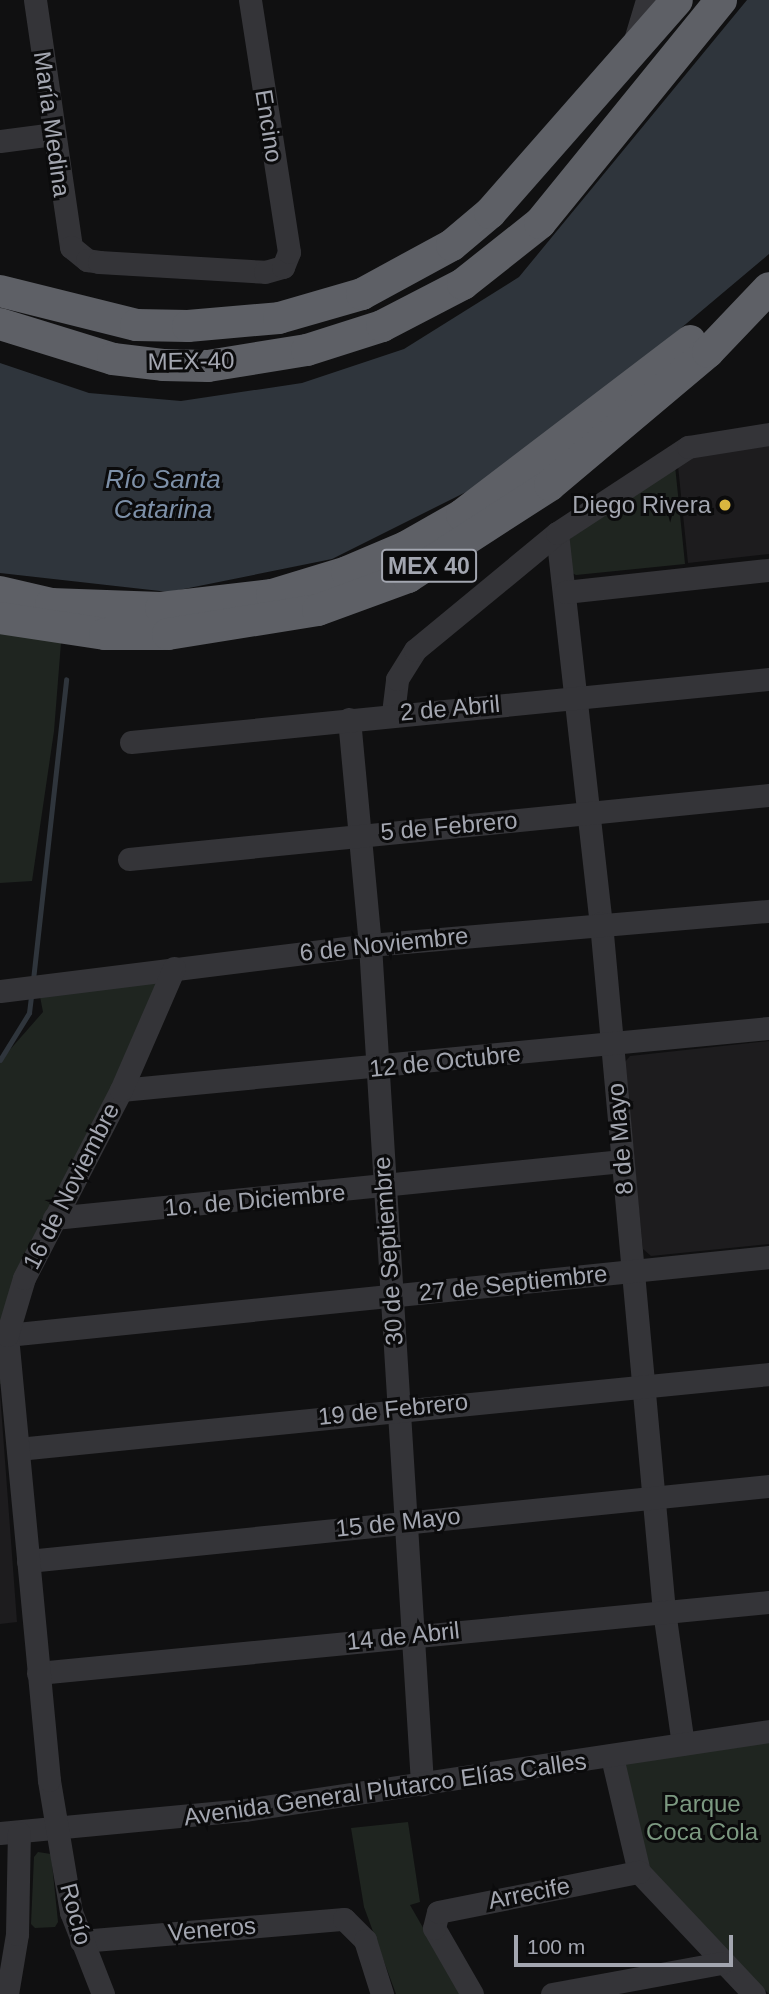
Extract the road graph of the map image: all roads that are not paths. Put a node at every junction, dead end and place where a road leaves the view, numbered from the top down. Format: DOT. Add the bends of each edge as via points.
graph roads {
  1 [pos="35,0"];
  2 [pos="250,0"];
  3 [pos="647,0"];
  4 [pos="677,0"];
  5 [pos="721,0"];
  6 [pos="631,55"];
  7 [pos="53,134"];
  8 [pos="0,141"];
  9 [pos="71,247"];
  10 [pos="769,278"];
  11 [pos="769,288"];
  12 [pos="0,292"];
  13 [pos="0,324"];
  14 [pos="769,434"];
  15 [pos="558,533"];
  16 [pos="769,570"];
  17 [pos="0,592"];
  18 [pos="565,592"];
  19 [pos="0,618"];
  20 [pos="769,679"];
  21 [pos="573,698"];
  22 [pos="393,713"];
  23 [pos="349,719"];
  24 [pos="131,742"];
  25 [pos="769,794"];
  26 [pos="586,813"];
  27 [pos="360,834"];
  28 [pos="129,859"];
  29 [pos="769,911"];
  30 [pos="601,923"];
  31 [pos="370,945"];
  32 [pos="174,968"];
  33 [pos="0,991"];
  34 [pos="769,1028"];
  35 [pos="611,1044"];
  36 [pos="378,1069"];
  37 [pos="121,1090"];
  38 [pos="622,1161"];
  39 [pos="383,1188"];
  40 [pos="54,1218"];
  41 [pos="769,1257"];
  42 [pos="633,1272"];
  43 [pos="391,1295"];
  44 [pos="7,1335"];
  45 [pos="769,1374"];
  46 [pos="5,1382"];
  47 [pos="644,1384"];
  48 [pos="398,1408"];
  49 [pos="18,1449"];
  50 [pos="769,1486"];
  51 [pos="656,1496"];
  52 [pos="405,1522"];
  53 [pos="28,1561"];
  54 [pos="769,1602"];
  55 [pos="664,1611"];
  56 [pos="413,1634"];
  57 [pos="38,1673"];
  58 [pos="769,1731"];
  59 [pos="683,1744"];
  60 [pos="612,1757"];
  61 [pos="422,1784"];
  62 [pos="60,1831"];
  63 [pos="9,1833"];
  64 [pos="639,1872"];
  65 [pos="81,1941"];
  66 [pos="7,1943"];
  67 [pos="722,1963"];
  68 [pos="7,1994"];
  69 [pos="103,1994"];
  70 [pos="382,1994"];
  71 [pos="472,1994"];
  72 [pos="552,1994"];
  73 [pos="754,1994"];
  1 -- 7 [label="street, María Medina"];
  2 -- 9 [label="street, Encino" via="289,252 283,267 265,272 99,262 87,260"];
  3 -- 6 [label="street"];
  4 -- 6 [label="highway"];
  5 -- 13 [label="highway, MEX-40" via="540,223 463,284 382,326 307,350 208,366 163,366 113,359"];
  6 -- 12 [label="highway" via="490,213 452,245 362,294 279,318 188,326 136,325"];
  7 -- 8 [label="street"];
  7 -- 9 [label="street, María Medina"];
  10 -- 17 [label="highway, MEX 40" via="462,515 406,547 347,572 272,595 161,608 51,604"];
  11 -- 19 [label="highway, MEX 40" via="708,352 550,485 408,577 318,610 168,635 105,634"];
  14 -- 15 [label="street" via="688,447"];
  15 -- 18 [label="street, 8 de Mayo"];
  15 -- 22 [label="street" via="415,650 397,680"];
  16 -- 18 [label="street"];
  18 -- 21 [label="street, 8 de Mayo"];
  20 -- 21 [label="street, 2 de Abril"];
  21 -- 22 [label="street, 2 de Abril"];
  21 -- 26 [label="street, 8 de Mayo"];
  22 -- 23 [label="street, 2 de Abril"];
  23 -- 24 [label="street, 2 de Abril"];
  23 -- 27 [label="street, 30 de Septiembre"];
  25 -- 26 [label="street, 5 de Febrero"];
  26 -- 27 [label="street, 5 de Febrero"];
  26 -- 30 [label="street, 8 de Mayo"];
  27 -- 28 [label="street, 5 de Febrero"];
  27 -- 31 [label="street, 30 de Septiembre"];
  29 -- 30 [label="street, 6 de Noviembre"];
  30 -- 31 [label="street, 6 de Noviembre"];
  30 -- 35 [label="street, 8 de Mayo"];
  31 -- 32 [label="street, 6 de Noviembre"];
  31 -- 36 [label="street, 30 de Septiembre"];
  32 -- 33 [label="street, 6 de Noviembre"];
  32 -- 37 [label="street, 16 de Noviembre"];
  34 -- 35 [label="street, 12 de Octubre"];
  35 -- 36 [label="street, 12 de Octubre"];
  35 -- 38 [label="street, 8 de Mayo"];
  36 -- 37 [label="street, 12 de Octubre"];
  36 -- 39 [label="street, 30 de Septiembre"];
  37 -- 40 [label="street, 16 de Noviembre"];
  38 -- 39 [label="street, 1o. de Diciembre"];
  38 -- 42 [label="street, 8 de Mayo"];
  39 -- 40 [label="street, 1o. de Diciembre"];
  39 -- 43 [label="street, 30 de Septiembre"];
  40 -- 44 [label="street, 16 de Noviembre" via="13,1303"];
  41 -- 42 [label="street, 27 de Septiembre"];
  42 -- 43 [label="street, 27 de Septiembre"];
  42 -- 47 [label="street, 8 de Mayo"];
  43 -- 44 [label="street, 27 de Septiembre"];
  43 -- 48 [label="street, 30 de Septiembre"];
  44 -- 46 [label="street, 16 de Noviembre"];
  45 -- 47 [label="street, 19 de Febrero"];
  46 -- 49 [label="street, 16 de Noviembre"];
  47 -- 48 [label="street, 19 de Febrero"];
  47 -- 51 [label="street, 8 de Mayo"];
  48 -- 49 [label="street, 19 de Febrero"];
  48 -- 52 [label="street, 30 de Septiembre"];
  49 -- 53 [label="street, 16 de Noviembre"];
  50 -- 51 [label="street, 15 de Mayo"];
  51 -- 52 [label="street, 15 de Mayo"];
  51 -- 55 [label="street, 8 de Mayo"];
  52 -- 53 [label="street, 15 de Mayo"];
  52 -- 56 [label="street, 30 de Septiembre"];
  53 -- 57 [label="street, 16 de Noviembre"];
  54 -- 55 [label="street, 14 de Abril"];
  55 -- 56 [label="street, 14 de Abril"];
  55 -- 59 [label="street, 8 de Mayo"];
  56 -- 57 [label="street, 14 de Abril"];
  56 -- 61 [label="street, 30 de Septiembre"];
  57 -- 62 [label="street, 16 de Noviembre" via="49,1780"];
  58 -- 59 [label="street, Avenida General Plutarco Elías Calles"];
  59 -- 60 [label="street, Avenida General Plutarco Elías Calles"];
  60 -- 61 [label="street, Avenida General Plutarco Elías Calles"];
  60 -- 64 [label="street"];
  61 -- 62 [label="street, Avenida General Plutarco Elías Calles"];
  62 -- 63 [label="street, Avenida General Plutarco Elías Calles"];
  62 -- 65 [label="street, Rocío" via="71,1912"];
  63 -- 66 [label="street"];
  64 -- 67 [label="street"];
  64 -- 71 [label="street, Arrecife" via="434,1915 434,1928"];
  65 -- 69 [label="street, Rocío"];
  65 -- 70 [label="street, Veneros" via="344,1919 365,1940"];
  66 -- 68 [label="street"];
  67 -- 72 [label="street"];
  67 -- 73 [label="street"];
}
